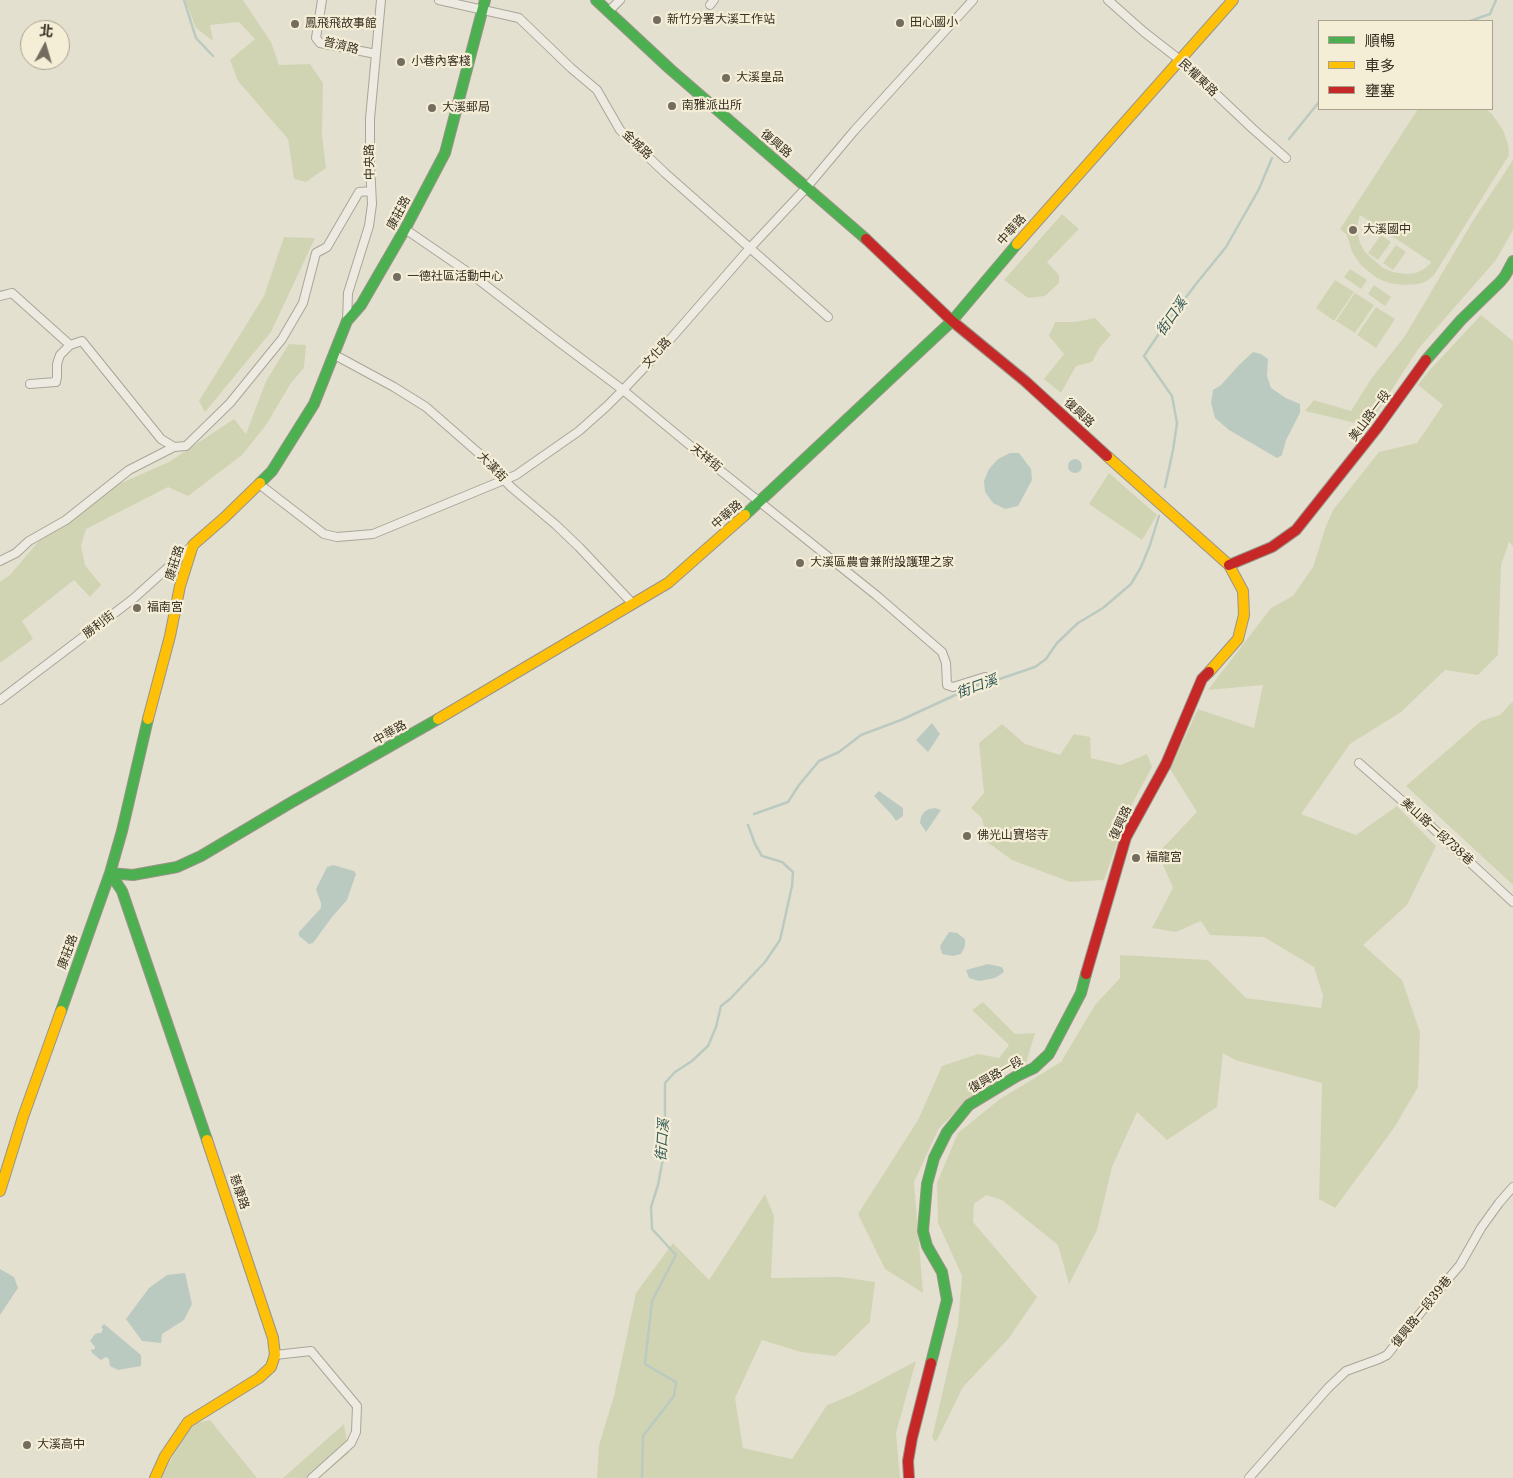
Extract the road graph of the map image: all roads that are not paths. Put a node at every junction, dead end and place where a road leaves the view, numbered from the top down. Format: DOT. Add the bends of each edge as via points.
graph roads {
  1 [pos="322,0"];
  2 [pos="381,0"];
  3 [pos="439,0"];
  4 [pos="596,0"];
  5 [pos="620,0"];
  6 [pos="973,0"];
  7 [pos="1108,0"];
  8 [pos="1233,0"];
  9 [pos="484,5"];
  10 [pos="609,12"];
  11 [pos="376,54"];
  12 [pos="1180,60"];
  13 [pos="1286,158"];
  14 [pos="807,187"];
  15 [pos="371,191"];
  16 [pos="405,229"];
  17 [pos="750,248"];
  18 [pos="1513,261"];
  19 [pos="0,296"];
  20 [pos="828,317"];
  21 [pos="952,321"];
  22 [pos="347,322"];
  23 [pos="70,346"];
  24 [pos="333,354"];
  25 [pos="30,384"];
  26 [pos="623,390"];
  27 [pos="174,447"];
  28 [pos="503,480"];
  29 [pos="259,484"];
  30 [pos="761,501"];
  31 [pos="192,545"];
  32 [pos="0,561"];
  33 [pos="1230,565"];
  34 [pos="633,604"];
  35 [pos="985,677"];
  36 [pos="0,700"];
  37 [pos="1359,763"];
  38 [pos="110,873"];
  39 [pos="1513,902"];
  40 [pos="1091,957"];
  41 [pos="1513,1187"];
  42 [pos="0,1191"];
  43 [pos="275,1355"];
  44 [pos="155,1478"];
  45 [pos="312,1478"];
  46 [pos="909,1478"];
  47 [pos="1248,1478"];
  1 -- 11 [label="street, 普濟路" via="316,38 320,43"];
  2 -- 11 [label="street, 中央路"];
  3 -- 9 [label="street, 金城路"];
  4 -- 10 [label="street, 復興路"];
  5 -- 10 [label="street"];
  6 -- 14 [label="street, 文化路"];
  7 -- 12 [label="street, 民權東路"];
  8 -- 12 [label="street, 中華路"];
  9 -- 16 [label="street, 康莊路" via="445,152"];
  9 -- 17 [label="street, 金城路" via="519,18 531,28 597,90 620,130"];
  10 -- 14 [label="street, 復興路"];
  11 -- 15 [label="street, 中央路" via="370,119"];
  12 -- 13 [label="street, 民權東路"];
  12 -- 21 [label="street, 中華路"];
  14 -- 17 [label="street, 文化路"];
  14 -- 21 [label="street, 復興路"];
  15 -- 22 [label="street, 中央路" via="368,226 348,292"];
  15 -- 27 [label="street" via="358,192 327,247 316,253 303,303 282,338 230,404 186,446"];
  16 -- 22 [label="street, 康莊路" via="361,305"];
  16 -- 26 [label="street, 天祥街" via="475,277"];
  17 -- 20 [label="street, 金城路"];
  17 -- 26 [label="street, 文化路"];
  18 -- 33 [label="street, 美山路一段" via="1500,282 1461,320 1422,366 1378,428 1296,530 1272,547"];
  19 -- 23 [label="street" via="12,293"];
  21 -- 30 [label="street, 中華路"];
  21 -- 33 [label="street, 復興路" via="1032,387"];
  22 -- 24 [label="street, 康莊路"];
  23 -- 25 [label="street" via="60,355 56,382"];
  23 -- 27 [label="street" via="82,341 160,438"];
  24 -- 28 [label="street, 大漢街" via="426,407 482,456"];
  24 -- 29 [label="street, 康莊路" via="314,404 272,471"];
  26 -- 28 [label="street, 文化路" via="578,431 516,475"];
  26 -- 30 [label="street, 天祥街"];
  27 -- 32 [label="street" via="129,470 66,520"];
  28 -- 29 [label="street, 文化路" via="372,534 337,537 324,534"];
  28 -- 34 [label="street, 大漢街" via="579,547"];
  29 -- 31 [label="street, 康莊路"];
  30 -- 34 [label="street, 中華路" via="668,583"];
  30 -- 35 [label="street, 天祥街" via="942,652 948,684 953,688"];
  31 -- 36 [label="street, 勝利街" via="132,599"];
  31 -- 38 [label="street, 康莊路"];
  33 -- 40 [label="street, 復興路" via="1243,591 1244,615 1238,639 1202,679 1166,764 1126,837"];
  34 -- 38 [label="street, 中華路" via="201,856 177,866 133,875"];
  37 -- 39 [label="street, 美山路一段738巷"];
  38 -- 42 [label="street, 康莊路"];
  38 -- 43 [label="street, 慈康路" via="122,891 245,1250"];
  40 -- 46 [label="street, 復興路一段" via="1081,993 1049,1054 1034,1068 969,1105 947,1132 934,1158 927,1184 924,1230 927,1246 942,1272 947,1300 912,1438"];
  41 -- 47 [label="street, 復興路一段39巷" via="1481,1228 1460,1265 1387,1355 1346,1370"];
  43 -- 44 [label="street" via="272,1367 259,1378 188,1422 165,1456"];
  43 -- 45 [label="street" via="311,1351 357,1406 356,1432 351,1443"];
}
